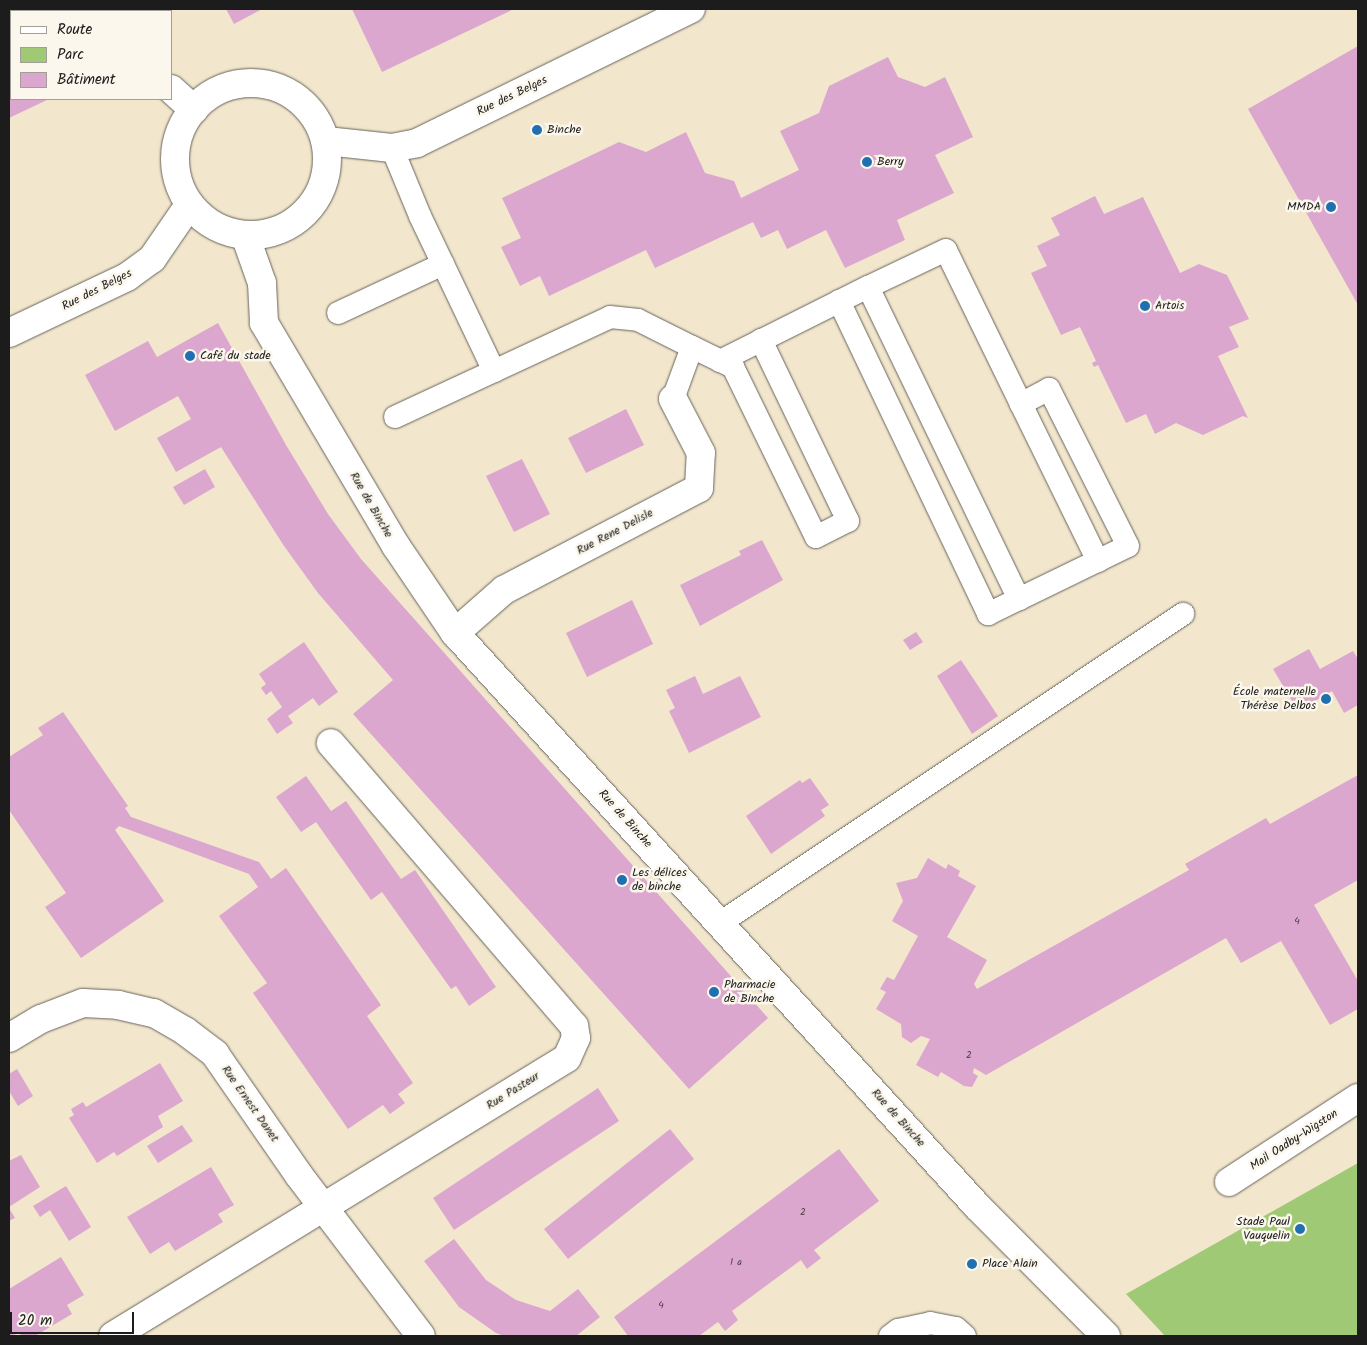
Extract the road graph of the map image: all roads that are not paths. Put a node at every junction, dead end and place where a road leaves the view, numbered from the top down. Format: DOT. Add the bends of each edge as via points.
graph roads {
  1 [pos="687,10"];
  2 [pos="172,90"];
  3 [pos="194,110"];
  4 [pos="326,141"];
  5 [pos="392,148"];
  6 [pos="189,205"];
  7 [pos="245,235"];
  8 [pos="443,264"];
  9 [pos="868,287"];
  10 [pos="839,301"];
  11 [pos="338,313"];
  12 [pos="9,334"];
  13 [pos="762,340"];
  14 [pos="692,347"];
  15 [pos="720,361"];
  16 [pos="494,371"];
  17 [pos="673,399"];
  18 [pos="1021,404"];
  19 [pos="396,417"];
  20 [pos="1098,561"];
  21 [pos="1019,599"];
  22 [pos="1183,614"];
  23 [pos="455,633"];
  24 [pos="331,744"];
  25 [pos="720,923"];
  26 [pos="9,1038"];
  27 [pos="1358,1098"];
  28 [pos="1229,1182"];
  29 [pos="324,1208"];
  30 [pos="113,1336"];
  31 [pos="421,1336"];
  32 [pos="890,1336"];
  33 [pos="965,1336"];
  34 [pos="1106,1336"];
  1 -- 5 [label="street, Rue des Belges" via="417,143"];
  2 -- 3 [label="street"];
  3 -- 4 [label="street" via="211,93 240,83 268,84 285,90 306,106"];
  3 -- 6 [label="street" via="184,120 174,149 176,178"];
  4 -- 5 [label="street, Rue des Belges"];
  4 -- 7 [label="street" via="327,170 316,199 307,211 272,233"];
  5 -- 8 [label="lane"];
  6 -- 7 [label="street" via="208,223"];
  6 -- 12 [label="street, Rue des Belges" via="152,259 127,277"];
  7 -- 23 [label="street, Rue de Binche" via="262,283 264,323 396,546"];
  8 -- 11 [label="lane"];
  8 -- 16 [label="lane"];
  9 -- 10 [label="lane"];
  9 -- 18 [label="lane" via="946,250"];
  9 -- 21 [label="lane"];
  10 -- 13 [label="lane"];
  10 -- 21 [label="lane" via="988,614"];
  13 -- 15 [label="lane"];
  13 -- 15 [label="lane" via="848,521 816,538 733,367"];
  14 -- 15 [label="lane"];
  14 -- 16 [label="lane" via="638,320 610,317"];
  14 -- 17 [label="lane"];
  16 -- 19 [label="lane"];
  17 -- 23 [label="street, Rue Rene Delisle" via="701,453 699,488 504,590"];
  18 -- 20 [label="lane"];
  18 -- 20 [label="lane" via="1049,389 1128,546"];
  20 -- 21 [label="lane"];
  22 -- 25 [label="lane"];
  23 -- 25 [label="street, Rue de Binche"];
  24 -- 29 [label="street, Rue Pasteur" via="574,1026 576,1038 567,1058"];
  25 -- 34 [label="street, Rue de Binche" via="977,1206"];
  26 -- 29 [label="street, Rue Ernest Danet" via="41,1020 83,1004 118,1005 154,1013 215,1054"];
  27 -- 28 [label="street, Mail Oadby-Wigston"];
  29 -- 30 [label="street, Rue Pasteur"];
  29 -- 31 [label="street, Rue Ernest Danet"];
  32 -- 33 [label="lane" via="898,1330 930,1323 956,1328"];
}
